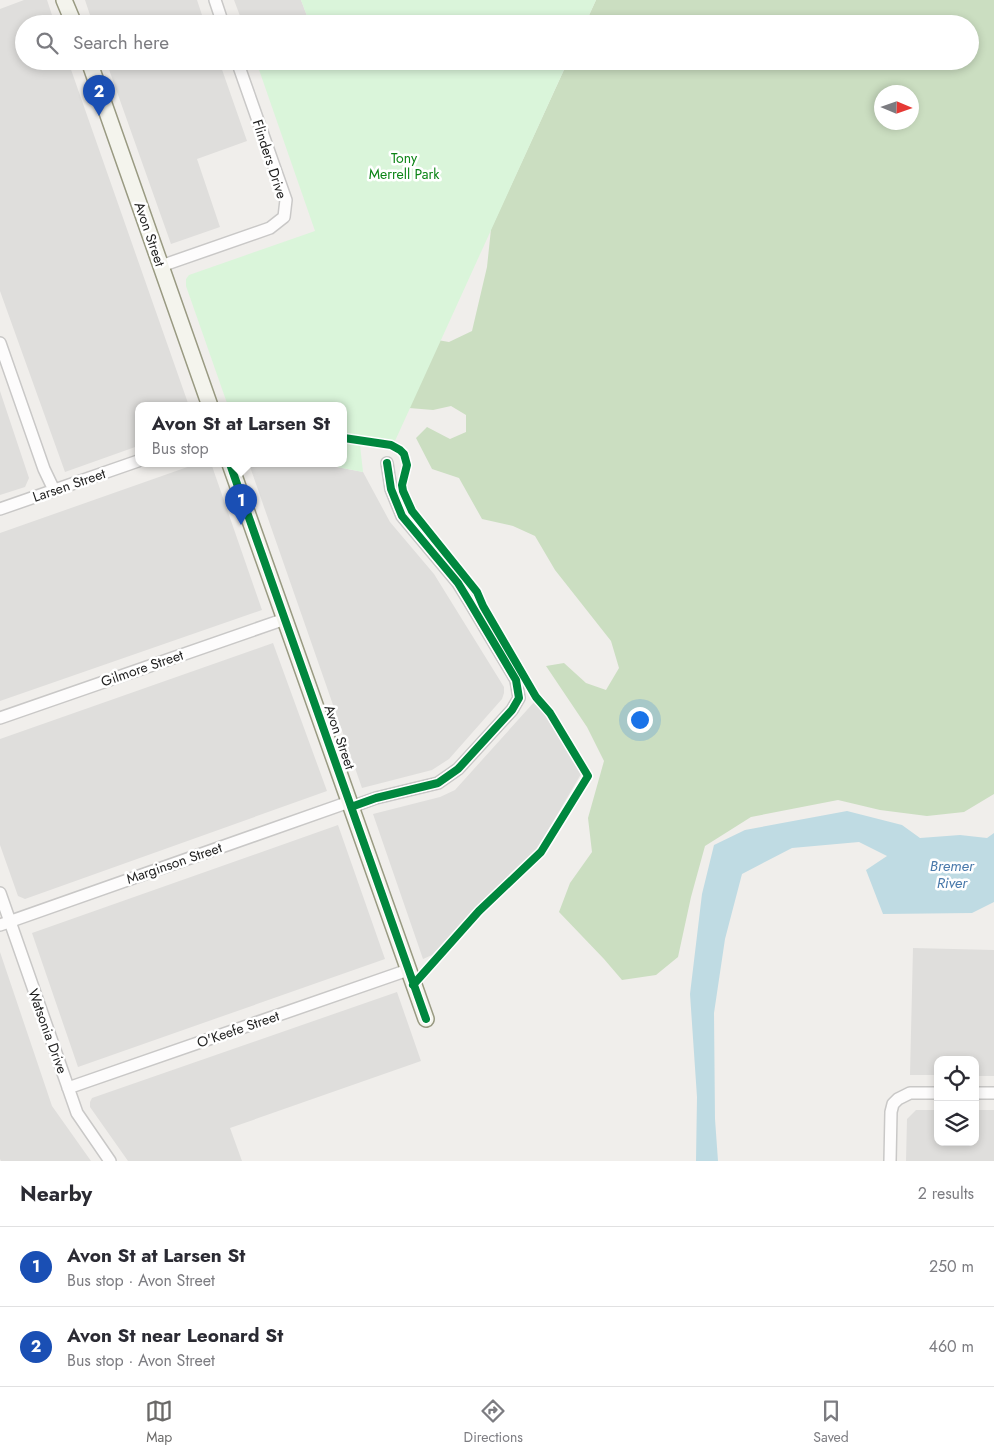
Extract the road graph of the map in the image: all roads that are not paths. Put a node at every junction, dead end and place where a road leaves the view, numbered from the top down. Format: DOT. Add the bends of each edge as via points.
graph roads {
  1 [pos="64,0"];
  2 [pos="74,0"];
  3 [pos="215,0"];
  4 [pos="70,15"];
  5 [pos="77,15"];
  6 [pos="220,15"];
  7 [pos="92,70"];
  8 [pos="240,70"];
  9 [pos="161,266"];
  10 [pos="0,343"];
  11 [pos="209,402"];
  12 [pos="135,462"];
  13 [pos="387,463"];
  14 [pos="231,467"];
  15 [pos="54,490"];
  16 [pos="0,509"];
  17 [pos="285,619"];
  18 [pos="0,718"];
  19 [pos="350,805"];
  20 [pos="0,893"];
  21 [pos="5,923"];
  22 [pos="408,970"];
  23 [pos="426,1019"];
  24 [pos="68,1088"];
  25 [pos="934,1093"];
  26 [pos="979,1093"];
  27 [pos="994,1093"];
  28 [pos="110,1161"];
  29 [pos="890,1161"];
  1 -- 4 [label="street"];
  2 -- 5 [label="street"];
  3 -- 6 [label="street"];
  7 -- 9 [label="street, Avon Street"];
  8 -- 9 [label="street, Flinders Drive" via="286,200 284,217 270,228"];
  9 -- 11 [label="street, Avon Street"];
  10 -- 15 [label="street"];
  12 -- 15 [label="street, Larsen Street"];
  13 -- 19 [label="street, Marginson Street" via="391,489 402,516 466,595 516,680 519,698 464,763 438,783"];
  14 -- 17 [label="street, Avon Street"];
  15 -- 16 [label="street, Larsen Street"];
  17 -- 18 [label="street, Gilmore Street"];
  17 -- 19 [label="street, Avon Street"];
  19 -- 21 [label="street, Marginson Street"];
  19 -- 22 [label="street, Avon Street"];
  20 -- 21 [label="street, Watsonia Drive"];
  21 -- 24 [label="street, Watsonia Drive"];
  22 -- 23 [label="street, Avon Street"];
  22 -- 24 [label="street, O'Keefe Street"];
  24 -- 28 [label="street, Watsonia Drive" via="77,1114"];
  25 -- 29 [label="street" via="913,1092 893,1104"];
  26 -- 27 [label="street"];
}
